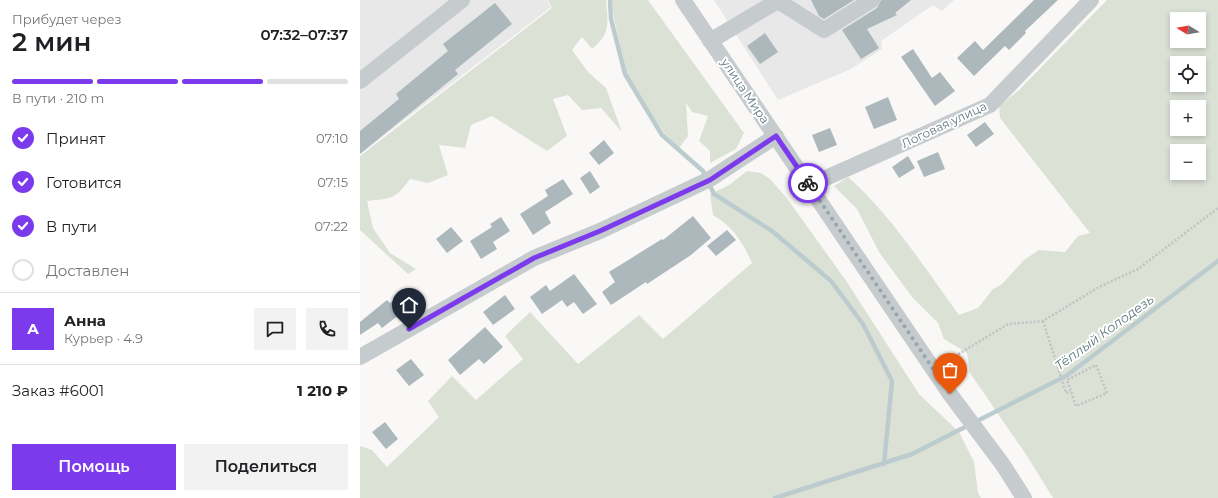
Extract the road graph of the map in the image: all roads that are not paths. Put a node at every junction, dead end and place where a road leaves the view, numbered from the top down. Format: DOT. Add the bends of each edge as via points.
graph roads {
  1 [pos="462,0"];
  2 [pos="683,0"];
  3 [pos="778,0"];
  4 [pos="872,0"];
  5 [pos="1091,0"];
  6 [pos="710,41"];
  7 [pos="360,81"];
  8 [pos="776,136"];
  9 [pos="810,185"];
  10 [pos="360,358"];
  11 [pos="1024,498"];
  1 -- 7 [label="street"];
  2 -- 6 [label="street, улица Мира"];
  3 -- 4 [label="street" via="824,30"];
  3 -- 6 [label="street"];
  5 -- 9 [label="street, Логовая улица" via="990,105"];
  6 -- 8 [label="street, улица Мира"];
  8 -- 9 [label="street, улица Мира"];
  8 -- 10 [label="street" via="710,180 600,231 534,258"];
  9 -- 11 [label="street, улица Мира" via="950,394 1003,465"];
}
